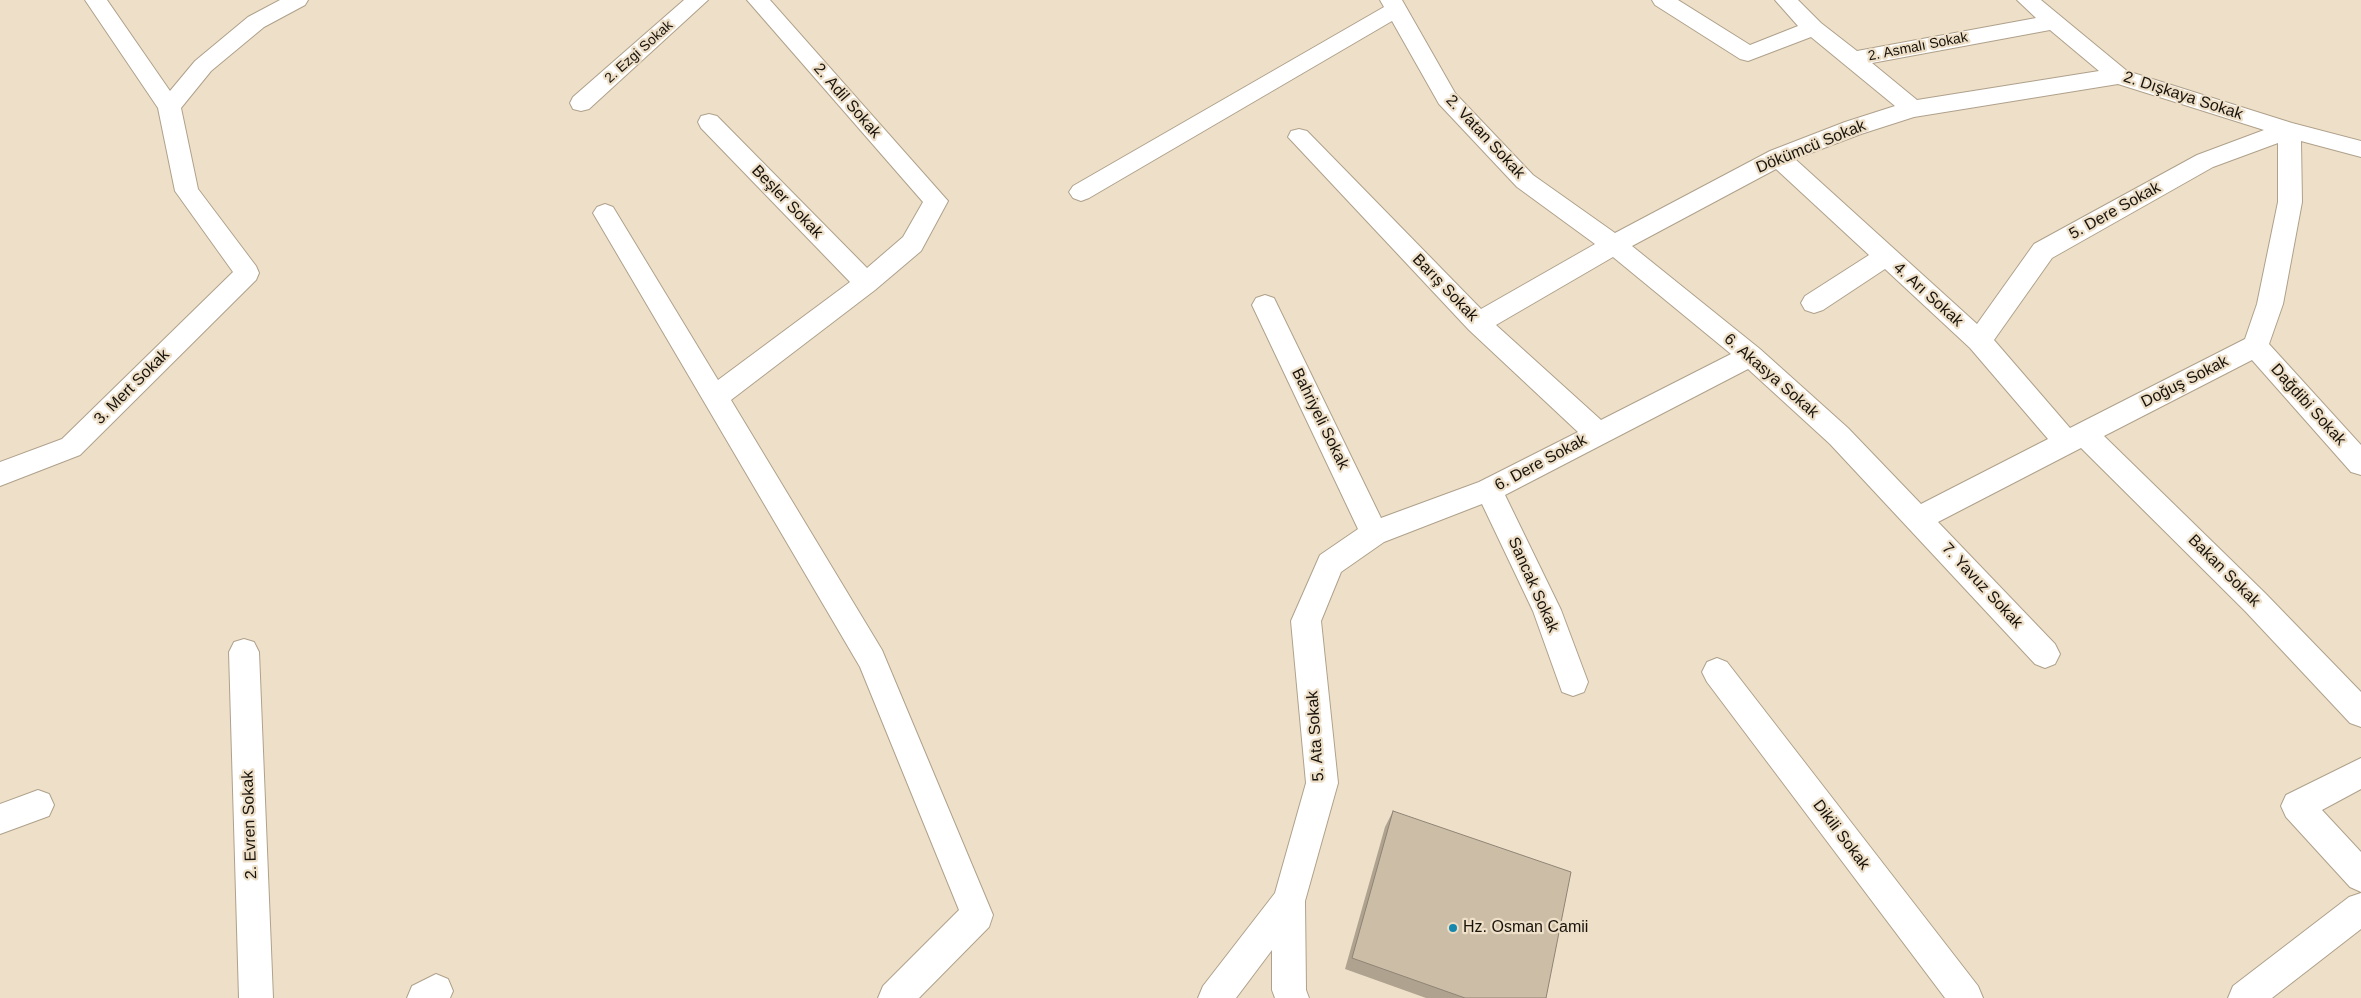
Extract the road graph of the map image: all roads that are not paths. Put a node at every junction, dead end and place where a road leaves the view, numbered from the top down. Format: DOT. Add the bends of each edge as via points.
graph roads {
  1 [pos="96,0"];
  2 [pos="297,0"];
  3 [pos="698,0"];
  4 [pos="758,0"];
  5 [pos="1663,0"];
  6 [pos="1786,0"];
  7 [pos="2028,0"];
  8 [pos="1393,5"];
  9 [pos="2053,22"];
  10 [pos="1813,28"];
  11 [pos="1853,59"];
  12 [pos="2119,76"];
  13 [pos="581,103"];
  14 [pos="169,107"];
  15 [pos="1913,109"];
  16 [pos="708,122"];
  17 [pos="2289,130"];
  18 [pos="1299,137"];
  19 [pos="2361,149"];
  20 [pos="1778,157"];
  21 [pos="1081,192"];
  22 [pos="605,213"];
  23 [pos="1614,244"];
  24 [pos="1886,256"];
  25 [pos="866,283"];
  26 [pos="1814,303"];
  27 [pos="1265,305"];
  28 [pos="1478,323"];
  29 [pos="1979,341"];
  30 [pos="2255,346"];
  31 [pos="1752,356"];
  32 [pos="715,397"];
  33 [pos="1597,434"];
  34 [pos="2075,438"];
  35 [pos="2361,464"];
  36 [pos="0,474"];
  37 [pos="1489,490"];
  38 [pos="1919,518"];
  39 [pos="1374,533"];
  40 [pos="1330,564"];
  41 [pos="244,652"];
  42 [pos="2045,654"];
  43 [pos="1717,672"];
  44 [pos="1573,682"];
  45 [pos="2361,713"];
  46 [pos="2361,773"];
  47 [pos="38,805"];
  48 [pos="0,819"];
  49 [pos="2361,876"];
  50 [pos="1289,901"];
  51 [pos="2361,909"];
  52 [pos="256,998"];
  53 [pos="895,998"];
  54 [pos="1215,998"];
  55 [pos="1292,998"];
  56 [pos="1966,998"];
  57 [pos="2245,998"];
  1 -- 14 [label="street"];
  2 -- 14 [label="street" via="256,22 203,66"];
  3 -- 13 [label="street, 2. Ezgi Sokak"];
  4 -- 25 [label="street, 2. Adil Sokak" via="936,201 912,244"];
  5 -- 10 [label="street" via="1748,54"];
  6 -- 10 [label="street, 2. Asmalı Sokak"];
  7 -- 9 [label="street, 2. Dışkaya Sokak"];
  8 -- 21 [label="street"];
  8 -- 23 [label="street, 2. Vatan Sokak" via="1447,98 1525,180"];
  9 -- 11 [label="street, 2. Asmalı Sokak"];
  9 -- 12 [label="street, 2. Dışkaya Sokak"];
  10 -- 11 [label="street, 2. Asmalı Sokak"];
  11 -- 15 [label="street"];
  12 -- 15 [label="street, Dökümcü Sokak"];
  12 -- 17 [label="street, 2. Dışkaya Sokak"];
  14 -- 36 [label="street, 3. Mert Sokak" via="187,191 247,273 71,447"];
  15 -- 20 [label="street, Dökümcü Sokak"];
  16 -- 25 [label="street, Beşler Sokak"];
  17 -- 19 [label="street, 2. Dışkaya Sokak"];
  17 -- 29 [label="street, 5. Dere Sokak" via="2205,161 2043,251"];
  17 -- 30 [label="street" via="2290,202 2270,304"];
  18 -- 28 [label="street, Barış Sokak"];
  20 -- 23 [label="street, Dökümcü Sokak"];
  20 -- 24 [label="street, 4. Arı Sokak"];
  22 -- 32 [label="street"];
  23 -- 28 [label="street, Dökümcü Sokak"];
  23 -- 31 [label="street, 6. Akasya Sokak"];
  24 -- 26 [label="street"];
  24 -- 29 [label="street, 4. Arı Sokak"];
  25 -- 32 [label="street"];
  27 -- 39 [label="street, Bahriyeli Sokak"];
  28 -- 33 [label="street, Barış Sokak"];
  29 -- 34 [label="street, 4. Arı Sokak"];
  30 -- 34 [label="street, Doğuş Sokak"];
  30 -- 35 [label="street, Dağdibi Sokak"];
  31 -- 33 [label="street, 6. Dere Sokak"];
  31 -- 38 [label="street, 6. Akasya Sokak" via="1839,436"];
  32 -- 53 [label="street" via="872,660 977,915"];
  33 -- 37 [label="street, 6. Dere Sokak"];
  34 -- 38 [label="street, Doğuş Sokak"];
  34 -- 45 [label="street, Bakan Sokak" via="2255,602"];
  37 -- 39 [label="street, 6. Dere Sokak"];
  37 -- 44 [label="street, Sancak Sokak" via="1547,610"];
  38 -- 42 [label="street, 7. Yavuz Sokak"];
  39 -- 40 [label="street, 6. Dere Sokak"];
  40 -- 50 [label="street, 5. Ata Sokak" via="1306,621 1322,782"];
  41 -- 52 [label="street, 2. Evren Sokak"];
  43 -- 56 [label="street, Dikili Sokak"];
  46 -- 49 [label="street" via="2298,806"];
  47 -- 48 [label="street"];
  50 -- 54 [label="street"];
  50 -- 55 [label="street, 5. Ata Sokak" via="1289,990"];
  51 -- 57 [label="street"];
}
